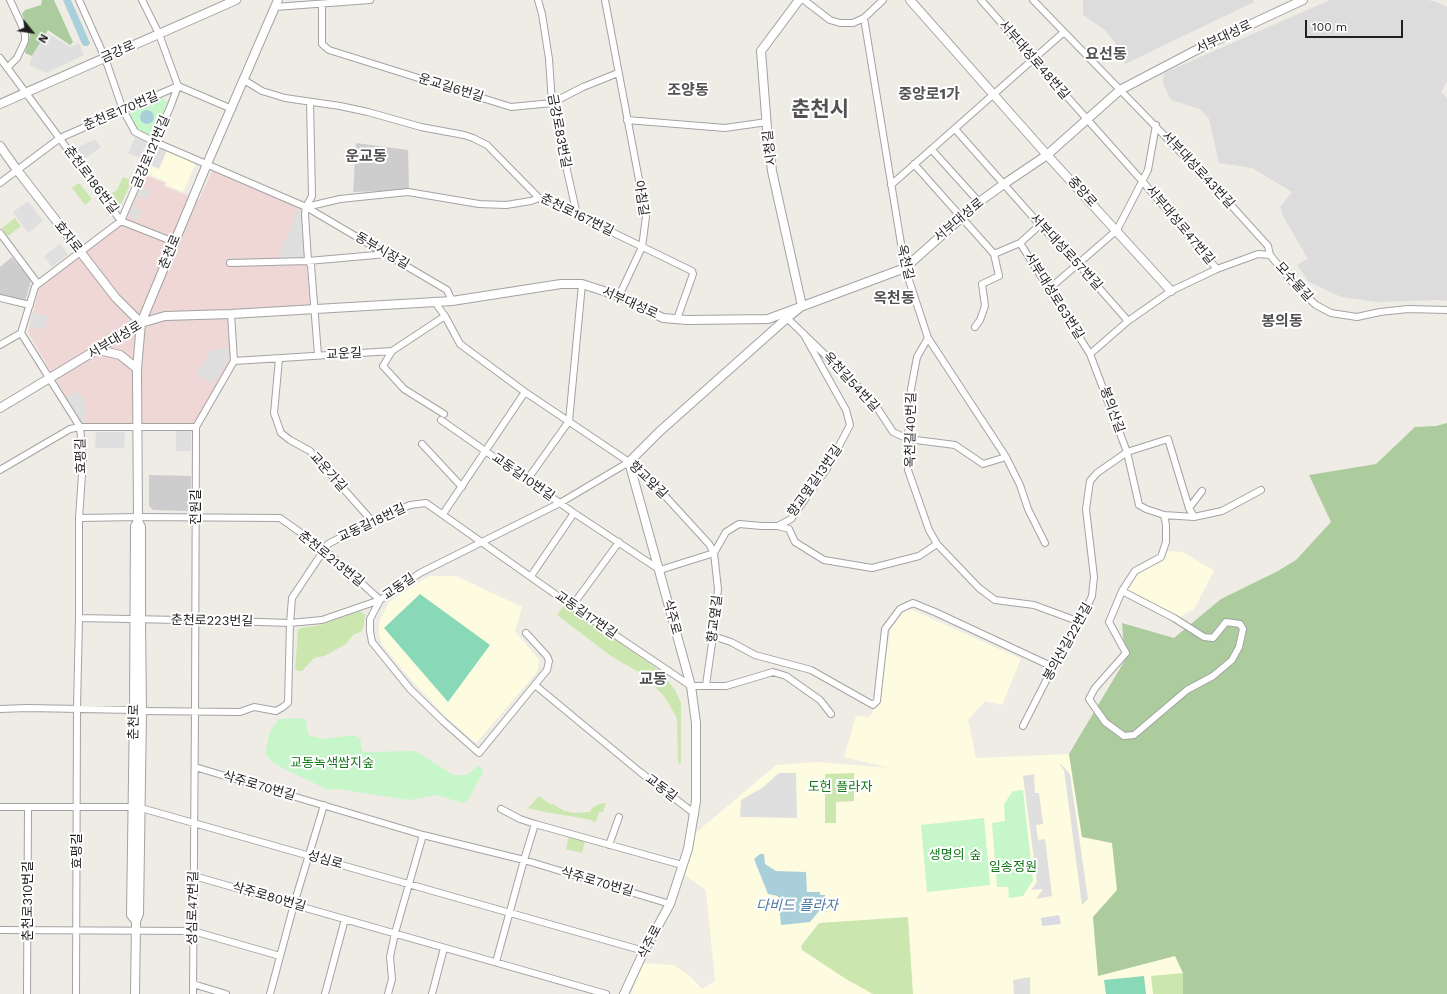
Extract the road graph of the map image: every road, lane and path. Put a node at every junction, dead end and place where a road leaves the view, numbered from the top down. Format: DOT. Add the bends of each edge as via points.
graph roads {
  1 [pos="10,0"];
  2 [pos="79,0"];
  3 [pos="142,0"];
  4 [pos="236,0"];
  5 [pos="370,0"];
  6 [pos="538,0"];
  7 [pos="605,0"];
  8 [pos="799,0"];
  9 [pos="804,0"];
  10 [pos="883,0"];
  11 [pos="910,0"];
  12 [pos="981,0"];
  13 [pos="1033,0"];
  14 [pos="1303,0"];
  15 [pos="277,4"];
  16 [pos="322,4"];
  17 [pos="864,18"];
  18 [pos="1064,32"];
  19 [pos="159,34"];
  20 [pos="0,58"];
  21 [pos="105,58"];
  22 [pos="1034,60"];
  23 [pos="7,68"];
  24 [pos="618,73"];
  25 [pos="244,80"];
  26 [pos="178,86"];
  27 [pos="1120,90"];
  28 [pos="27,93"];
  29 [pos="994,94"];
  30 [pos="310,102"];
  31 [pos="552,103"];
  32 [pos="0,104"];
  33 [pos="232,109"];
  34 [pos="123,110"];
  35 [pos="1087,119"];
  36 [pos="627,120"];
  37 [pos="767,122"];
  38 [pos="1156,125"];
  39 [pos="955,129"];
  40 [pos="60,138"];
  41 [pos="155,142"];
  42 [pos="0,146"];
  43 [pos="932,150"];
  44 [pos="1047,155"];
  45 [pos="207,164"];
  46 [pos="914,164"];
  47 [pos="17,170"];
  48 [pos="1143,182"];
  49 [pos="0,183"];
  50 [pos="1004,184"];
  51 [pos="891,186"];
  52 [pos="539,198"];
  53 [pos="979,202"];
  54 [pos="306,207"];
  55 [pos="577,215"];
  56 [pos="960,217"];
  57 [pos="121,221"];
  58 [pos="1040,225"];
  59 [pos="1117,230"];
  60 [pos="0,233"];
  61 [pos="174,242"];
  62 [pos="1020,243"];
  63 [pos="642,247"];
  64 [pos="80,252"];
  65 [pos="387,254"];
  66 [pos="994,254"];
  67 [pos="1270,255"];
  68 [pos="308,261"];
  69 [pos="230,263"];
  70 [pos="1078,264"];
  71 [pos="905,268"];
  72 [pos="1217,269"];
  73 [pos="38,284"];
  74 [pos="582,284"];
  75 [pos="1049,289"];
  76 [pos="1171,291"];
  77 [pos="619,296"];
  78 [pos="0,298"];
  79 [pos="434,301"];
  80 [pos="452,301"];
  81 [pos="30,305"];
  82 [pos="802,306"];
  83 [pos="314,309"];
  84 [pos="1447,310"];
  85 [pos="231,314"];
  86 [pos="445,316"];
  87 [pos="787,318"];
  88 [pos="677,319"];
  89 [pos="1128,321"];
  90 [pos="140,324"];
  91 [pos="975,327"];
  92 [pos="21,333"];
  93 [pos="803,333"];
  94 [pos="928,338"];
  95 [pos="0,345"];
  96 [pos="99,350"];
  97 [pos="392,351"];
  98 [pos="1090,354"];
  99 [pos="318,356"];
  100 [pos="279,359"];
  101 [pos="234,361"];
  102 [pos="137,369"];
  103 [pos="51,378"];
  104 [pos="525,392"];
  105 [pos="0,408"];
  106 [pos="569,421"];
  107 [pos="137,426"];
  108 [pos="80,427"];
  109 [pos="196,427"];
  110 [pos="908,439"];
  111 [pos="422,444"];
  112 [pos="486,451"];
  113 [pos="1127,452"];
  114 [pos="1006,456"];
  115 [pos="629,462"];
  116 [pos="0,470"];
  117 [pos="527,480"];
  118 [pos="462,486"];
  119 [pos="1261,490"];
  120 [pos="1202,491"];
  121 [pos="560,503"];
  122 [pos="1189,508"];
  123 [pos="574,513"];
  124 [pos="443,514"];
  125 [pos="1164,515"];
  126 [pos="196,517"];
  127 [pos="1197,517"];
  128 [pos="79,518"];
  129 [pos="138,519"];
  130 [pos="372,521"];
  131 [pos="778,526"];
  132 [pos="482,541"];
  133 [pos="619,542"];
  134 [pos="1045,543"];
  135 [pos="938,544"];
  136 [pos="325,550"];
  137 [pos="714,553"];
  138 [pos="660,570"];
  139 [pos="530,576"];
  140 [pos="1122,591"];
  141 [pos="380,600"];
  142 [pos="572,606"];
  143 [pos="79,618"];
  144 [pos="138,620"];
  145 [pos="196,620"];
  146 [pos="1080,622"];
  147 [pos="290,623"];
  148 [pos="526,633"];
  149 [pos="713,636"];
  150 [pos="1053,668"];
  151 [pos="535,685"];
  152 [pos="706,685"];
  153 [pos="691,686"];
  154 [pos="77,708"];
  155 [pos="0,709"];
  156 [pos="138,710"];
  157 [pos="195,710"];
  158 [pos="831,714"];
  159 [pos="1023,726"];
  160 [pos="195,767"];
  161 [pos="324,805"];
  162 [pos="0,807"];
  163 [pos="77,807"];
  164 [pos="132,807"];
  165 [pos="28,808"];
  166 [pos="141,808"];
  167 [pos="501,809"];
  168 [pos="695,814"];
  169 [pos="619,817"];
  170 [pos="194,823"];
  171 [pos="535,824"];
  172 [pos="423,835"];
  173 [pos="609,845"];
  174 [pos="309,856"];
  175 [pos="524,860"];
  176 [pos="682,865"];
  177 [pos="194,876"];
  178 [pos="409,884"];
  179 [pos="294,904"];
  180 [pos="670,904"];
  181 [pos="510,912"];
  182 [pos="345,918"];
  183 [pos="136,921"];
  184 [pos="0,930"];
  185 [pos="28,931"];
  186 [pos="77,932"];
  187 [pos="136,932"];
  188 [pos="193,932"];
  189 [pos="395,933"];
  190 [pos="444,948"];
  191 [pos="644,951"];
  192 [pos="280,956"];
  193 [pos="496,962"];
  194 [pos="192,984"];
  195 [pos="28,994"];
  196 [pos="76,994"];
  197 [pos="135,994"];
  198 [pos="193,994"];
  199 [pos="226,994"];
  200 [pos="270,994"];
  201 [pos="325,994"];
  202 [pos="388,994"];
  203 [pos="432,994"];
  204 [pos="606,994"];
  205 [pos="624,994"];
  1 -- 23 [label="street" via="25,34 25,41 17,58"];
  2 -- 21 [label="street, 동부시장길"];
  3 -- 19 [label="street"];
  4 -- 19 [label="street, 금강로"];
  5 -- 16 [label="street"];
  6 -- 31 [label="street, 금강로83번길" via="549,59"];
  7 -- 24 [label="street, 아침길"];
  8 -- 37 [label="street, 시청길" via="761,51"];
  9 -- 17 [label="street" via="830,20 840,23 853,23"];
  10 -- 17 [label="street"];
  11 -- 29 [label="street, 중앙로"];
  12 -- 22 [label="street, 서부대성로48번길"];
  13 -- 18 [label="street, 서부대성로43번길"];
  14 -- 27 [label="street, 서부대성로" via="1202,47"];
  15 -- 16 [label="street"];
  15 -- 25 [label="street, 춘천로"];
  16 -- 31 [label="street, 운교길6번길" via="322,44 329,50 511,107"];
  17 -- 51 [label="street, 옥천길"];
  18 -- 22 [label="street"];
  18 -- 27 [label="street, 서부대성로43번길"];
  19 -- 21 [label="street, 금강로"];
  19 -- 26 [label="street"];
  20 -- 23 [label="street, 춘천로186번길"];
  21 -- 28 [label="street, 금강로"];
  21 -- 34 [label="street, 동부시장길"];
  22 -- 29 [label="street"];
  22 -- 35 [label="street, 서부대성로48번길"];
  23 -- 28 [label="street, 춘천로186번길"];
  24 -- 31 [label="street, 운교길6번길"];
  24 -- 36 [label="street, 아침길"];
  25 -- 30 [label="street, 춘천로167번길" via="262,91"];
  25 -- 33 [label="street, 춘천로"];
  26 -- 33 [label="street"];
  26 -- 34 [label="street, 춘천로170번길"];
  26 -- 41 [label="street, 금강로121번길"];
  27 -- 35 [label="street, 서부대성로"];
  27 -- 38 [label="street, 서부대성로43번길"];
  28 -- 32 [label="street, 금강로"];
  28 -- 40 [label="street, 춘천로186번길"];
  29 -- 39 [label="street"];
  29 -- 44 [label="street, 중앙로"];
  30 -- 52 [label="street, 춘천로167번길" via="368,112 473,138 487,145"];
  30 -- 54 [label="street" via="312,196"];
  31 -- 55 [label="street, 금강로83번길"];
  33 -- 45 [label="street, 춘천로"];
  34 -- 40 [label="street, 춘천로170번길"];
  34 -- 41 [label="street, 동부시장길" via="135,132"];
  35 -- 44 [label="street, 서부대성로"];
  35 -- 48 [label="street, 서부대성로47번길"];
  36 -- 37 [label="street" via="725,128"];
  36 -- 63 [label="street, 아침길" via="646,217"];
  37 -- 82 [label="street, 시청길" via="772,171"];
  38 -- 48 [label="street, 서부대성로47번길" via="1148,170"];
  38 -- 67 [label="street, 서부대성로43번길" via="1268,246"];
  39 -- 43 [label="street"];
  39 -- 50 [label="street, 서부대성로57번길"];
  40 -- 47 [label="street, 춘천로170번길"];
  40 -- 57 [label="street, 춘천로186번길"];
  41 -- 45 [label="street, 동부시장길"];
  41 -- 57 [label="street, 금강로121번길"];
  42 -- 47 [label="street, 효자로"];
  43 -- 46 [label="street"];
  43 -- 53 [label="street"];
  44 -- 50 [label="street, 서부대성로"];
  44 -- 59 [label="street, 중앙로"];
  45 -- 54 [label="street, 동부시장길"];
  45 -- 61 [label="street, 춘천로"];
  46 -- 51 [label="street"];
  46 -- 56 [label="street"];
  47 -- 49 [label="street, 춘천로170번길"];
  47 -- 64 [label="street, 효자로"];
  48 -- 59 [label="street, 서부대성로47번길"];
  48 -- 72 [label="street, 서부대성로47번길"];
  50 -- 53 [label="street, 서부대성로"];
  50 -- 58 [label="street, 서부대성로57번길"];
  51 -- 71 [label="street, 옥천길"];
  52 -- 54 [label="street" via="506,205 479,204 408,192 340,199"];
  52 -- 55 [label="street, 춘천로167번길"];
  53 -- 56 [label="street, 서부대성로"];
  54 -- 65 [label="street, 동부시장길"];
  54 -- 68 [label="street"];
  55 -- 63 [label="street, 춘천로167번길"];
  56 -- 66 [label="street"];
  56 -- 71 [label="street, 서부대성로"];
  57 -- 61 [label="street, 춘천로186번길"];
  57 -- 64 [label="street, 금강로121번길"];
  58 -- 62 [label="street"];
  58 -- 70 [label="street, 서부대성로57번길"];
  59 -- 70 [label="street"];
  59 -- 76 [label="street, 중앙로"];
  60 -- 73 [label="street"];
  61 -- 90 [label="street, 춘천로"];
  62 -- 66 [label="street, 서부대성로63번길"];
  62 -- 75 [label="street, 서부대성로63번길"];
  63 -- 77 [label="street, 아침길"];
  63 -- 88 [label="street, 춘천로167번길" via="692,271"];
  64 -- 73 [label="street, 금강로121번길"];
  64 -- 90 [label="street, 효자로"];
  65 -- 68 [label="street"];
  65 -- 80 [label="street, 동부시장길" via="447,290"];
  66 -- 91 [label="street" via="999,276 982,284 985,306"];
  67 -- 72 [label="street, 모수물길" via="1258,254"];
  67 -- 84 [label="street, 모수물길" via="1297,288 1331,314 1357,318 1408,309"];
  68 -- 69 [label="street"];
  68 -- 83 [label="street" via="311,265"];
  70 -- 75 [label="street"];
  70 -- 89 [label="street, 서부대성로57번길"];
  71 -- 82 [label="street, 서부대성로"];
  71 -- 94 [label="street, 옥천길"];
  72 -- 76 [label="street, 모수물길"];
  73 -- 81 [label="street"];
  74 -- 77 [label="street, 서부대성로"];
  74 -- 80 [label="street, 서부대성로" via="561,284"];
  74 -- 106 [label="street, 서부대성로"];
  75 -- 98 [label="street, 서부대성로63번길"];
  76 -- 89 [label="street"];
  77 -- 88 [label="street, 서부대성로" via="663,318"];
  78 -- 81 [label="street"];
  79 -- 80 [label="street, 서부대성로"];
  79 -- 83 [label="street, 서부대성로"];
  79 -- 86 [label="street, 향교앞길"];
  81 -- 92 [label="street"];
  82 -- 87 [label="street"];
  82 -- 88 [label="street, 서부대성로" via="768,319"];
  83 -- 85 [label="street, 서부대성로"];
  83 -- 99 [label="street"];
  85 -- 90 [label="street, 서부대성로" via="165,316"];
  85 -- 101 [label="street"];
  86 -- 97 [label="street, 교운길"];
  86 -- 104 [label="street, 향교앞길" via="460,344"];
  87 -- 93 [label="street, 옥천길54번길"];
  87 -- 115 [label="street"];
  89 -- 98 [label="street"];
  90 -- 96 [label="street, 서부대성로"];
  90 -- 102 [label="street, 춘천로"];
  92 -- 95 [label="street"];
  92 -- 103 [label="street, 효평길"];
  93 -- 110 [label="street, 옥천길54번길" via="872,400 893,432"];
  93 -- 131 [label="street, 향교옆길13번길" via="846,410 850,425 828,467 791,519"];
  94 -- 110 [label="street, 옥천길40번길" via="917,357 911,389"];
  94 -- 114 [label="street, 옥천길"];
  96 -- 102 [label="street" via="120,355"];
  96 -- 103 [label="street, 서부대성로"];
  97 -- 99 [label="street, 교운길"];
  97 -- 112 [label="street, 교동길10번길" via="383,366 404,389"];
  98 -- 113 [label="street, 봉의산길"];
  99 -- 100 [label="street, 교운길"];
  100 -- 101 [label="street, 교운길"];
  100 -- 130 [label="street, 교운가길" via="274,413 281,433 310,451"];
  101 -- 109 [label="street, 전원길"];
  102 -- 107 [label="street, 춘천로"];
  103 -- 105 [label="street, 서부대성로"];
  103 -- 108 [label="street, 효평길"];
  104 -- 106 [label="street, 향교앞길"];
  104 -- 112 [label="street"];
  106 -- 115 [label="street, 향교앞길"];
  106 -- 117 [label="street"];
  107 -- 108 [label="street"];
  107 -- 109 [label="street"];
  107 -- 129 [label="street, 춘천로"];
  108 -- 116 [label="street" via="70,429"];
  108 -- 128 [label="street, 효평길" via="83,460"];
  109 -- 126 [label="street, 전원길"];
  110 -- 114 [label="street, 옥천길54번길" via="955,445 983,464"];
  110 -- 135 [label="street, 옥천길40번길" via="908,470 929,530"];
  111 -- 118 [label="street"];
  112 -- 117 [label="street, 교동길10번길"];
  112 -- 118 [label="street, 교동길10번길"];
  113 -- 122 [label="street, 봉의산길22번길" via="1168,439"];
  113 -- 125 [label="street, 봉의산길" via="1139,505"];
  113 -- 146 [label="street, 봉의산길22번길" via="1090,481 1086,509 1094,577 1092,596"];
  114 -- 134 [label="street, 옥천길"];
  115 -- 121 [label="street, 교동길"];
  115 -- 137 [label="street, 향교앞길" via="645,474 709,544"];
  115 -- 138 [label="street, 삭주로"];
  117 -- 121 [label="street, 교동길10번길"];
  118 -- 124 [label="street, 교동길10번길"];
  119 -- 127 [label="street, 봉의산길" via="1222,511"];
  120 -- 122 [label="street"];
  121 -- 123 [label="street, 교동길10번길"];
  121 -- 132 [label="street, 교동길"];
  122 -- 127 [label="street"];
  123 -- 133 [label="street, 교동길10번길"];
  123 -- 139 [label="street"];
  124 -- 130 [label="street, 교동길18번길" via="426,502 410,505"];
  124 -- 132 [label="street, 교동길18번길"];
  125 -- 127 [label="street, 봉의산길"];
  125 -- 140 [label="street" via="1166,542 1161,557 1135,571"];
  126 -- 129 [label="street, 춘천로213번길"];
  126 -- 136 [label="street, 춘천로213번길" via="280,518"];
  126 -- 145 [label="street, 전원길"];
  128 -- 129 [label="street"];
  128 -- 143 [label="street, 효평길"];
  129 -- 144 [label="street, 춘천로" via="141,526"];
  130 -- 136 [label="street, 교동길18번길" via="328,544"];
  131 -- 135 [label="street" via="789,529 795,542 824,560 872,568 919,556"];
  131 -- 137 [label="street, 향교옆길13번길" via="739,524 726,532"];
  132 -- 139 [label="street, 교동길17번길"];
  132 -- 141 [label="street, 교동길" via="420,573"];
  133 -- 138 [label="street, 교동길10번길"];
  133 -- 142 [label="street"];
  135 -- 146 [label="street, 옥천길40번길" via="979,588 995,600 1034,604"];
  136 -- 141 [label="street, 춘천로213번길"];
  136 -- 147 [label="street" via="292,598"];
  137 -- 138 [label="street"];
  137 -- 149 [label="street, 향교옆길" via="718,589"];
  138 -- 153 [label="street, 삭주로"];
  139 -- 142 [label="street, 교동길17번길"];
  140 -- 140 [label="street" via="1109,622 1126,653 1095,688 1089,699 1105,722 1124,736 1134,735 1187,690 1213,676 1232,660 1239,647 1243,628 1240,624 1226,622 1213,638 1204,638 1174,618"];
  141 -- 147 [label="street, 춘천로223번길" via="322,620"];
  141 -- 151 [label="street, 교동길" via="370,619 372,642 410,688 479,753"];
  142 -- 153 [label="street, 교동길17번길"];
  143 -- 144 [label="street"];
  143 -- 154 [label="street, 효평길"];
  144 -- 145 [label="street, 춘천로223번길"];
  144 -- 156 [label="street, 춘천로"];
  145 -- 147 [label="street, 춘천로223번길"];
  145 -- 157 [label="street, 전원길"];
  146 -- 150 [label="street, 봉의산길22번길"];
  147 -- 157 [label="street" via="288,703 276,711 254,707 240,712"];
  148 -- 151 [label="street, 교동길" via="549,661 547,670"];
  149 -- 150 [label="street" via="755,655 811,670 873,705 876,701 885,630 900,609 913,603"];
  149 -- 152 [label="street, 향교옆길"];
  150 -- 159 [label="street, 봉의산길22번길"];
  151 -- 168 [label="street, 교동길"];
  152 -- 153 [label="street"];
  152 -- 158 [label="street" via="726,686 773,672 786,676 820,700"];
  153 -- 168 [label="street, 삭주로" via="696,723"];
  154 -- 155 [label="street"];
  154 -- 156 [label="street"];
  154 -- 163 [label="street, 효평길"];
  156 -- 157 [label="street"];
  156 -- 164 [label="street, 춘천로"];
  156 -- 166 [label="street, 춘천로"];
  157 -- 160 [label="street, 전원길"];
  160 -- 161 [label="street, 삭주로70번길"];
  160 -- 170 [label="street, 전원길"];
  161 -- 172 [label="street, 삭주로70번길"];
  161 -- 174 [label="street"];
  162 -- 165 [label="street, 성심로"];
  163 -- 164 [label="street, 성심로"];
  163 -- 165 [label="street, 성심로"];
  163 -- 186 [label="street, 효평길"];
  164 -- 166 [label="street, 성심로"];
  164 -- 183 [label="street, 춘천로" via="131,915"];
  165 -- 185 [label="street, 춘천로310번길"];
  166 -- 170 [label="street, 성심로"];
  166 -- 183 [label="street, 춘천로" via="139,914"];
  167 -- 171 [label="street"];
  168 -- 176 [label="street, 삭주로"];
  169 -- 173 [label="street"];
  170 -- 174 [label="street, 성심로"];
  170 -- 177 [label="street, 성심로47번길"];
  171 -- 173 [label="street"];
  171 -- 175 [label="street"];
  172 -- 175 [label="street, 삭주로70번길"];
  172 -- 178 [label="street"];
  173 -- 176 [label="street"];
  174 -- 178 [label="street, 성심로"];
  174 -- 179 [label="street"];
  175 -- 180 [label="street, 삭주로70번길"];
  175 -- 181 [label="street"];
  176 -- 180 [label="street, 삭주로"];
  177 -- 179 [label="street, 삭주로80번길"];
  177 -- 188 [label="street, 성심로47번길"];
  178 -- 181 [label="street, 성심로"];
  178 -- 189 [label="street"];
  179 -- 182 [label="street, 삭주로80번길"];
  179 -- 192 [label="street"];
  180 -- 191 [label="street, 삭주로"];
  181 -- 191 [label="street, 성심로"];
  181 -- 193 [label="street"];
  182 -- 189 [label="street, 삭주로80번길"];
  182 -- 201 [label="street"];
  183 -- 187 [label="street, 춘천로"];
  184 -- 185 [label="street"];
  185 -- 186 [label="street"];
  185 -- 195 [label="street, 춘천로310번길"];
  186 -- 187 [label="street"];
  186 -- 196 [label="street, 효평길"];
  187 -- 188 [label="street"];
  187 -- 197 [label="street, 춘천로"];
  188 -- 192 [label="street"];
  188 -- 194 [label="street, 성심로47번길"];
  189 -- 190 [label="street, 삭주로80번길"];
  189 -- 202 [label="street" via="390,957 392,978"];
  190 -- 193 [label="street, 삭주로80번길"];
  190 -- 203 [label="street"];
  191 -- 205 [label="street, 삭주로"];
  192 -- 200 [label="street"];
  193 -- 204 [label="street, 삭주로80번길"];
  194 -- 198 [label="street, 성심로47번길"];
  194 -- 199 [label="street"];
}
